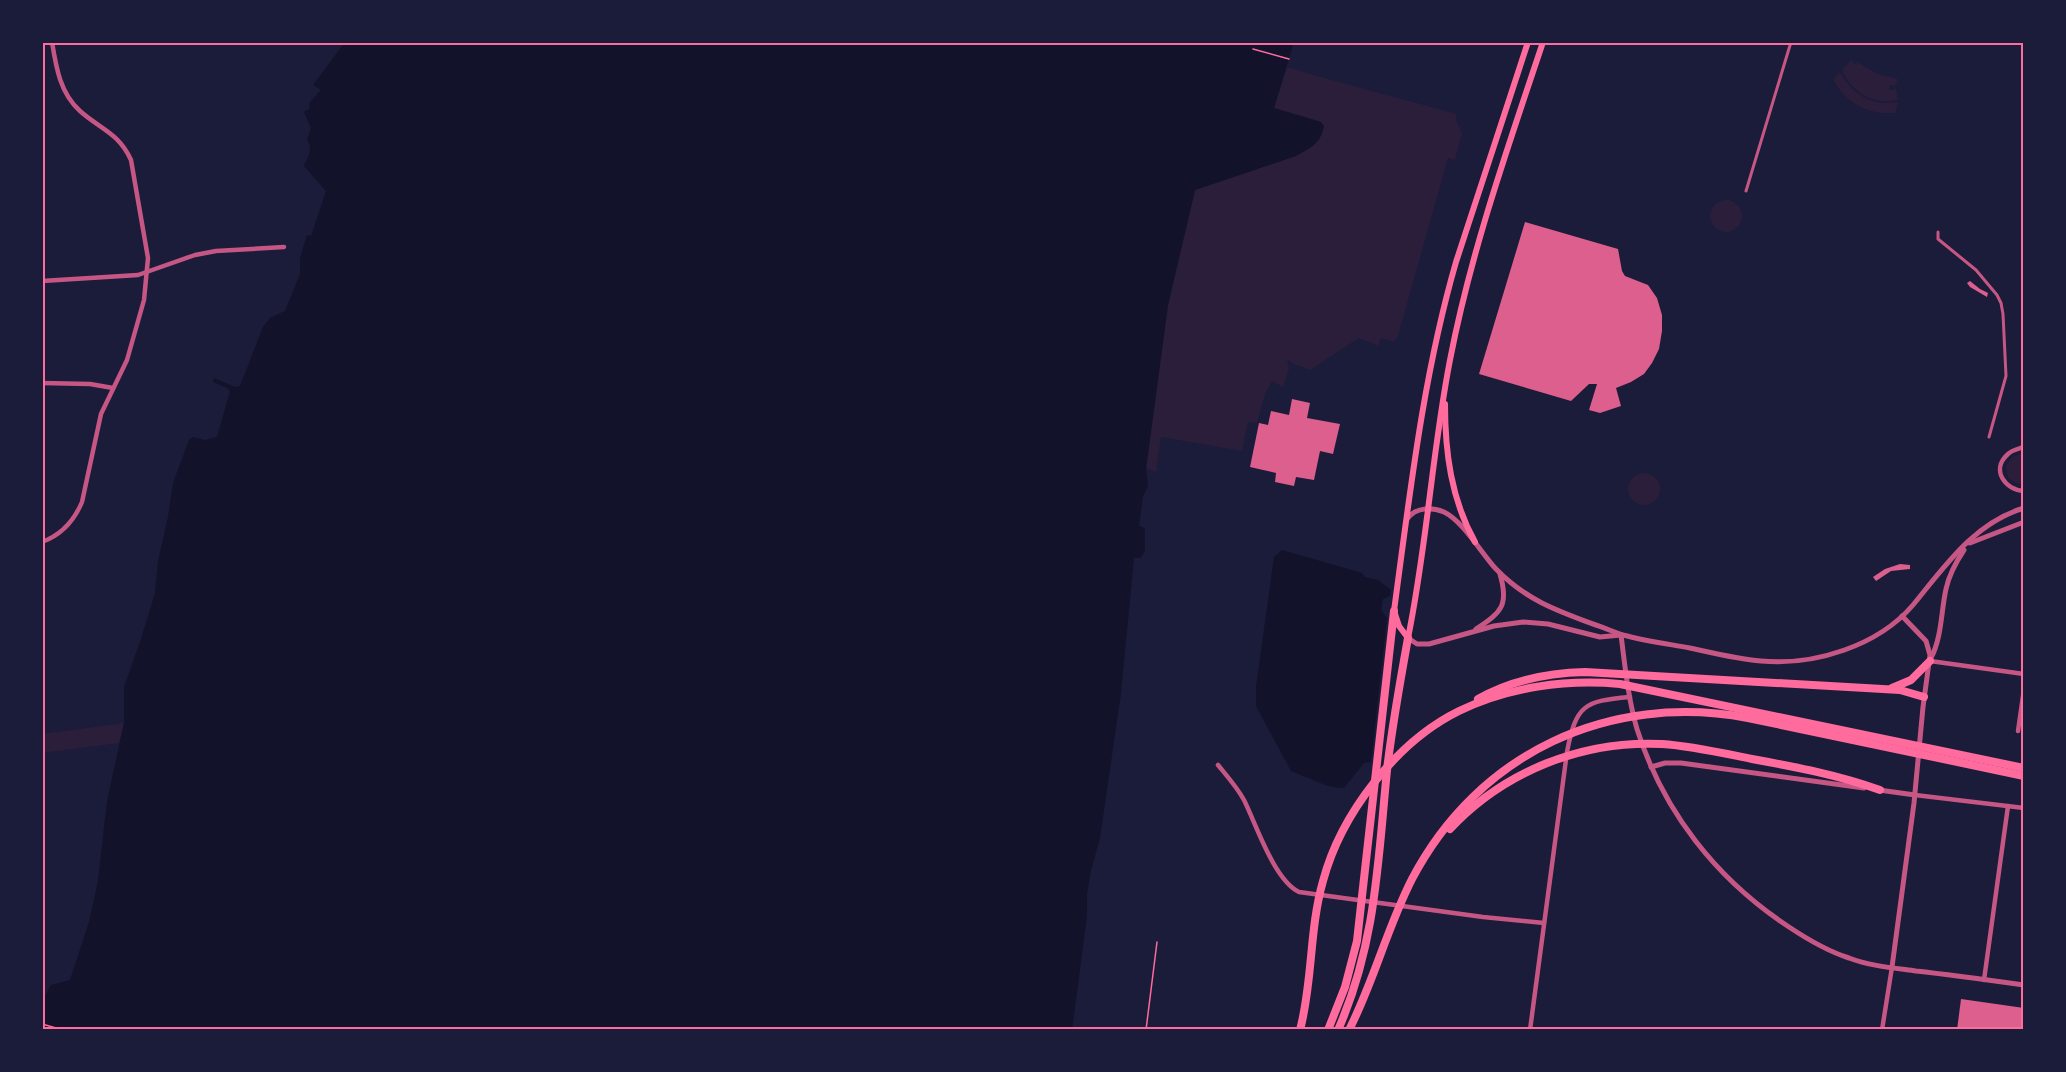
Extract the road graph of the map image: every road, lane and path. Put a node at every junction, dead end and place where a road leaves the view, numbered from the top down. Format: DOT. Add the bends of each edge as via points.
graph roads {
  1 [pos="52,42"];
  2 [pos="1528,42"];
  3 [pos="1543,42"];
  4 [pos="1791,42"];
  5 [pos="1253,49"];
  6 [pos="1289,59"];
  7 [pos="1746,191"];
  8 [pos="1938,232"];
  9 [pos="284,248"];
  10 [pos="148,272"];
  11 [pos="42,281"];
  12 [pos="1446,383"];
  13 [pos="42,384"];
  14 [pos="113,388"];
  15 [pos="1989,437"];
  16 [pos="2024,447"];
  17 [pos="2024,491"];
  18 [pos="2024,508"];
  19 [pos="1429,509"];
  20 [pos="1407,520"];
  21 [pos="2024,522"];
  22 [pos="42,542"];
  23 [pos="1475,542"];
  24 [pos="1968,544"];
  25 [pos="1499,572"];
  26 [pos="1394,610"];
  27 [pos="1902,616"];
  28 [pos="1473,632"];
  29 [pos="1621,635"];
  30 [pos="1408,638"];
  31 [pos="1929,661"];
  32 [pos="2024,674"];
  33 [pos="1883,689"];
  34 [pos="2024,689"];
  35 [pos="1630,697"];
  36 [pos="1924,697"];
  37 [pos="1458,712"];
  38 [pos="2018,731"];
  39 [pos="1948,756"];
  40 [pos="1218,765"];
  41 [pos="1652,767"];
  42 [pos="2024,768"];
  43 [pos="2024,776"];
  44 [pos="1880,790"];
  45 [pos="1915,795"];
  46 [pos="2008,806"];
  47 [pos="2024,808"];
  48 [pos="1416,872"];
  49 [pos="1544,923"];
  50 [pos="1157,942"];
  51 [pos="1892,967"];
  52 [pos="1984,980"];
  53 [pos="2024,985"];
  54 [pos="42,1024"];
  55 [pos="63,1030"];
  56 [pos="1146,1030"];
  57 [pos="1300,1030"];
  58 [pos="1328,1030"];
  59 [pos="1338,1030"];
  60 [pos="1349,1030"];
  61 [pos="1530,1030"];
  62 [pos="1882,1030"];
  1 -- 10 [label="street" via="59,77 68,97 81,112 114,135 131,160"];
  2 -- 20 [label="main road" via="1446,297 1421,419"];
  3 -- 12 [label="main road" via="1476,247"];
  4 -- 7 [label="street"];
  5 -- 6 [label="path"];
  8 -- 15 [label="street" via="1938,239 1976,270 2001,303 2006,376"];
  9 -- 10 [label="street" via="216,251"];
  10 -- 11 [label="street"];
  10 -- 14 [label="street" via="136,335"];
  12 -- 19 [label="main road"];
  12 -- 23 [label="main road" via="1449,470 1456,499"];
  13 -- 14 [label="street"];
  14 -- 22 [label="street" via="99,422 77,513 55,536"];
  16 -- 17 [label="street" via="2005,456 2000,472 2009,487"];
  18 -- 24 [label="street" via="1992,522"];
  19 -- 20 [label="street" via="1416,511"];
  19 -- 23 [label="street" via="1447,514"];
  19 -- 30 [label="main road"];
  20 -- 26 [label="main road"];
  21 -- 24 [label="street"];
  23 -- 25 [label="street"];
  24 -- 27 [label="street" via="1940,570"];
  24 -- 31 [label="street" via="1950,576 1937,643"];
  25 -- 28 [label="street" via="1503,606"];
  25 -- 29 [label="street" via="1543,605"];
  26 -- 30 [label="main road"];
  26 -- 58 [label="highway" via="1355,950"];
  27 -- 29 [label="street" via="1857,644 1827,656 1798,661 1760,661"];
  27 -- 31 [label="street" via="1926,641"];
  28 -- 29 [label="street" via="1501,624 1531,622 1599,637"];
  28 -- 30 [label="street" via="1430,644 1417,644"];
  29 -- 35 [label="street"];
  30 -- 59 [label="highway" via="1393,727 1373,910 1354,988"];
  31 -- 32 [label="street"];
  31 -- 33 [label="highway" via="1911,680"];
  31 -- 36 [label="street"];
  33 -- 36 [label="highway"];
  33 -- 37 [label="highway" via="1595,672 1554,674 1506,686"];
  34 -- 38 [label="street"];
  35 -- 41 [label="street"];
  35 -- 49 [label="street" via="1589,704 1576,720 1567,752"];
  36 -- 45 [label="street"];
  37 -- 39 [label="highway" via="1534,688 1606,683"];
  37 -- 57 [label="highway" via="1424,735 1385,771 1340,837 1318,898"];
  39 -- 42 [label="highway"];
  39 -- 43 [label="highway"];
  39 -- 48 [label="highway" via="1725,714 1679,711 1628,717 1564,736 1505,769 1448,823"];
  40 -- 49 [label="street" via="1242,797 1260,838 1287,882 1299,892"];
  41 -- 44 [label="street" via="1681,763"];
  41 -- 51 [label="street" via="1675,813 1696,843 1737,887 1823,947 1849,958"];
  44 -- 45 [label="street"];
  44 -- 48 [label="highway" via="1823,772 1701,749 1661,744 1584,751 1544,764 1504,784 1471,809"];
  45 -- 46 [label="street"];
  45 -- 51 [label="street"];
  46 -- 47 [label="street"];
  46 -- 52 [label="street"];
  48 -- 60 [label="highway"];
  49 -- 61 [label="street"];
  50 -- 56 [label="path"];
  51 -- 52 [label="street"];
  51 -- 62 [label="street"];
  52 -- 53 [label="street"];
  54 -- 55 [label="path"];
}
